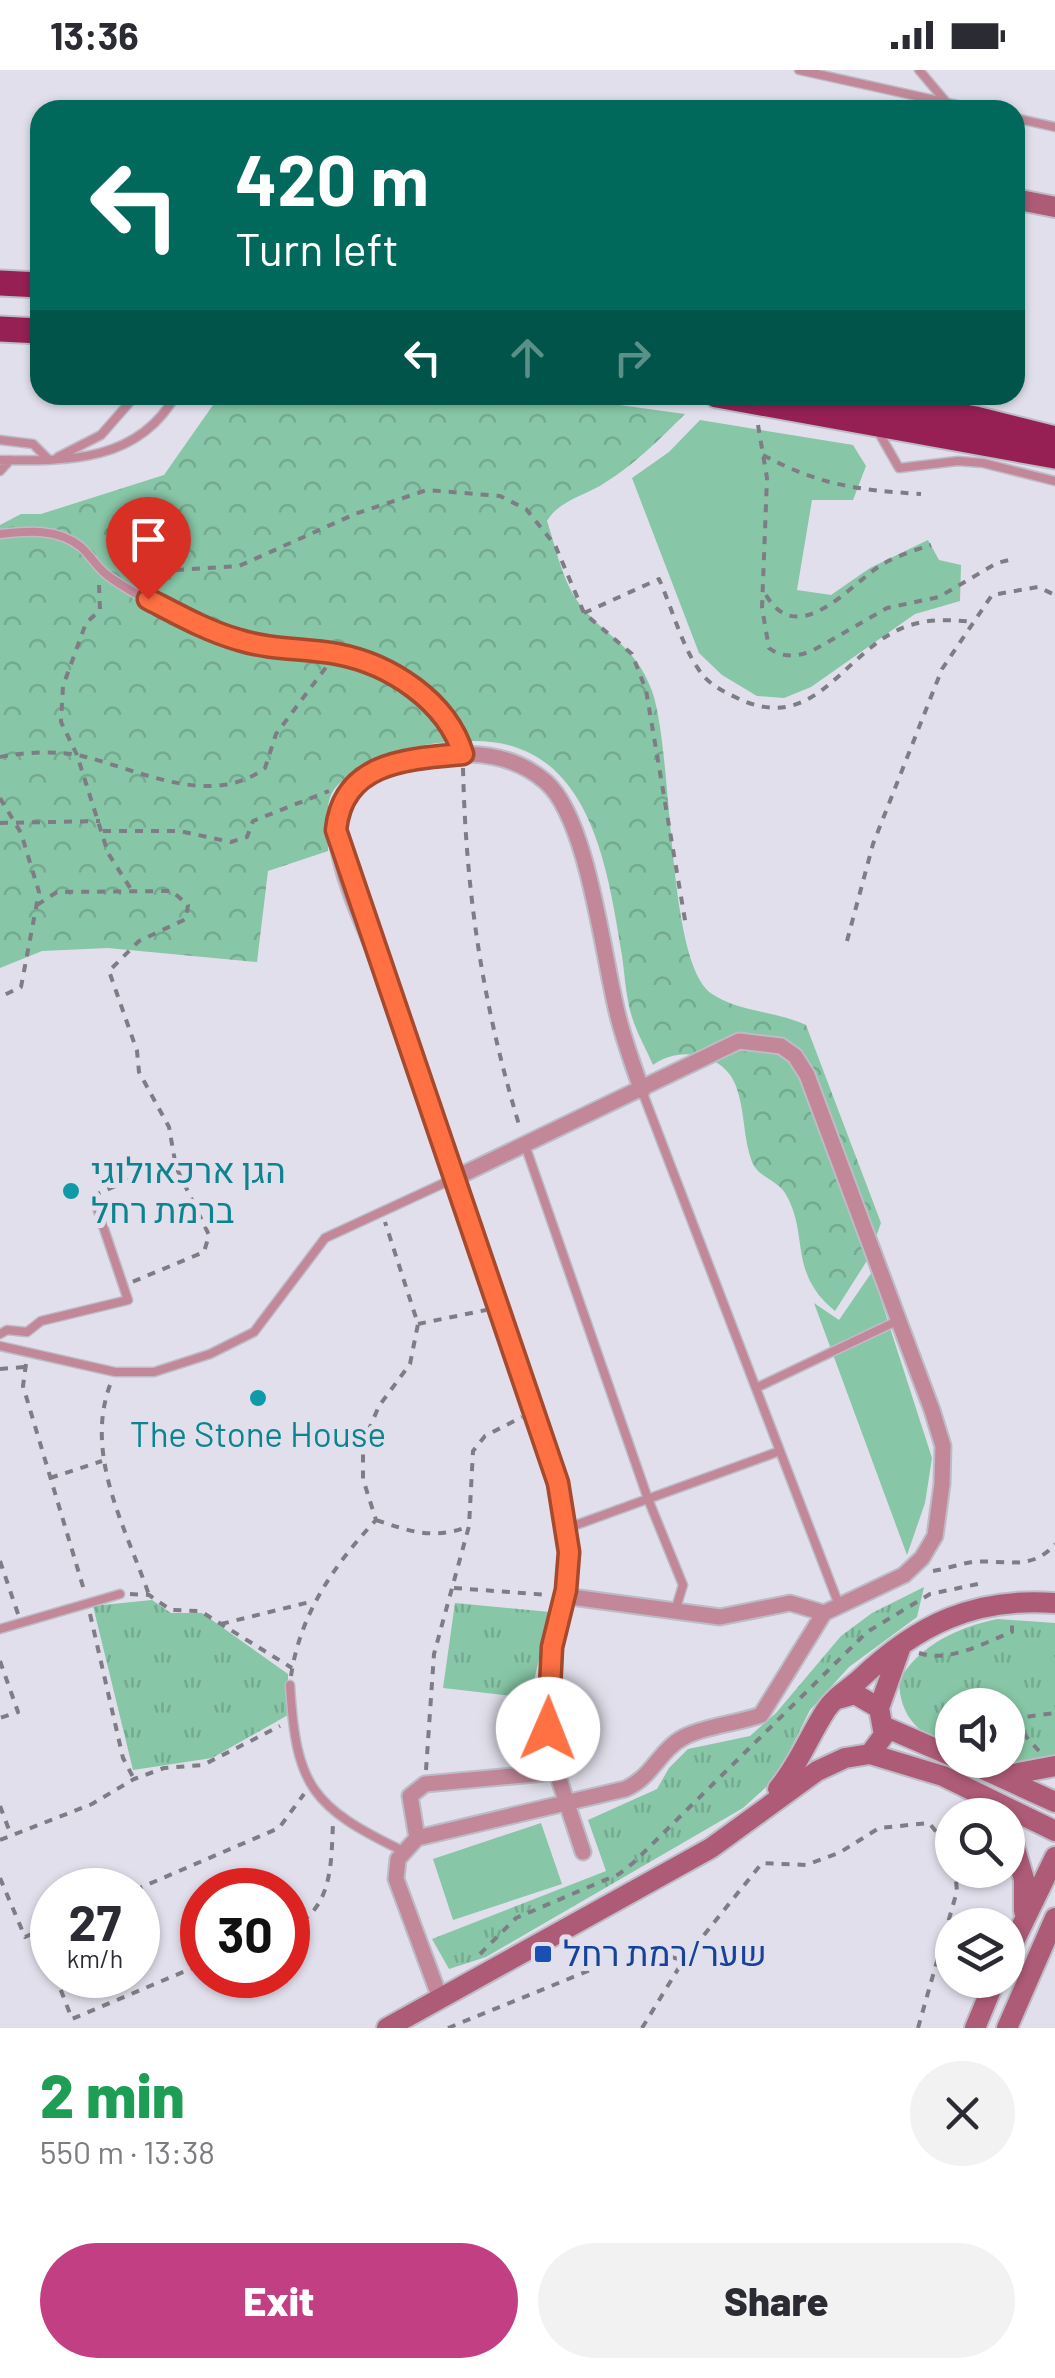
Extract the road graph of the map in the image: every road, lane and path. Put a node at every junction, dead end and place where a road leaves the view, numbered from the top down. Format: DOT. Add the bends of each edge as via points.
graph roads {
  1 [pos="799,70"];
  2 [pos="919,70"];
  3 [pos="933,100"];
  4 [pos="944,100"];
  5 [pos="1025,120"];
  6 [pos="1055,126"];
  7 [pos="1025,201"];
  8 [pos="1055,206"];
  9 [pos="0,283"];
  10 [pos="30,284"];
  11 [pos="0,330"];
  12 [pos="30,330"];
  13 [pos="127,405"];
  14 [pos="168,405"];
  15 [pos="768,405"];
  16 [pos="774,405"];
  17 [pos="890,405"];
  18 [pos="864,419"];
  19 [pos="917,428"];
  20 [pos="1055,439"];
  21 [pos="0,440"];
  22 [pos="889,452"];
  23 [pos="762,455"];
  24 [pos="1055,456"];
  25 [pos="5,460"];
  26 [pos="50,460"];
  27 [pos="0,471"];
  28 [pos="1055,481"];
  29 [pos="920,494"];
  30 [pos="0,534"];
  31 [pos="932,544"];
  32 [pos="1013,559"];
  33 [pos="106,574"];
  34 [pos="764,591"];
  35 [pos="1055,596"];
  36 [pos="584,614"];
  37 [pos="974,622"];
  38 [pos="335,654"];
  39 [pos="463,754"];
  40 [pos="77,756"];
  41 [pos="0,757"];
  42 [pos="348,792"];
  43 [pos="0,798"];
  44 [pos="100,820"];
  45 [pos="14,822"];
  46 [pos="0,823"];
  47 [pos="102,831"];
  48 [pos="134,894"];
  49 [pos="36,905"];
  50 [pos="686,926"];
  51 [pos="847,941"];
  52 [pos="0,997"];
  53 [pos="642,1091"];
  54 [pos="526,1145"];
  55 [pos="176,1167"];
  56 [pos="455,1178"];
  57 [pos="97,1208"];
  58 [pos="382,1210"];
  59 [pos="123,1286"];
  60 [pos="498,1304"];
  61 [pos="899,1320"];
  62 [pos="418,1324"];
  63 [pos="0,1334"];
  64 [pos="0,1346"];
  65 [pos="27,1354"];
  66 [pos="25,1367"];
  67 [pos="0,1369"];
  68 [pos="115,1372"];
  69 [pos="756,1388"];
  70 [pos="534,1413"];
  71 [pos="780,1451"];
  72 [pos="102,1461"];
  73 [pos="50,1478"];
  74 [pos="648,1499"];
  75 [pos="376,1520"];
  76 [pos="470,1526"];
  77 [pos="565,1529"];
  78 [pos="1055,1544"];
  79 [pos="0,1562"];
  80 [pos="904,1575"];
  81 [pos="452,1588"];
  82 [pos="120,1594"];
  83 [pos="149,1595"];
  84 [pos="564,1596"];
  85 [pos="316,1600"];
  86 [pos="88,1603"];
  87 [pos="1055,1603"];
  88 [pos="984,1605"];
  89 [pos="840,1606"];
  90 [pos="675,1611"];
  91 [pos="824,1613"];
  92 [pos="21,1623"];
  93 [pos="1012,1623"];
  94 [pos="221,1624"];
  95 [pos="0,1629"];
  96 [pos="907,1638"];
  97 [pos="0,1661"];
  98 [pos="292,1668"];
  99 [pos="290,1685"];
  100 [pos="836,1699"];
  101 [pos="1055,1713"];
  102 [pos="0,1718"];
  103 [pos="292,1718"];
  104 [pos="882,1718"];
  105 [pos="820,1726"];
  106 [pos="1032,1746"];
  107 [pos="935,1747"];
  108 [pos="870,1754"];
  109 [pos="845,1758"];
  110 [pos="1055,1766"];
  111 [pos="557,1772"];
  112 [pos="1025,1772"];
  113 [pos="134,1778"];
  114 [pos="1006,1778"];
  115 [pos="426,1784"];
  116 [pos="310,1786"];
  117 [pos="988,1798"];
  118 [pos="567,1802"];
  119 [pos="1055,1802"];
  120 [pos="765,1805"];
  121 [pos="0,1806"];
  122 [pos="333,1813"];
  123 [pos="1025,1816"];
  124 [pos="935,1830"];
  125 [pos="1055,1830"];
  126 [pos="10,1836"];
  127 [pos="418,1838"];
  128 [pos="0,1840"];
  129 [pos="403,1851"];
  130 [pos="584,1852"];
  131 [pos="1055,1857"];
  132 [pos="0,1878"];
  133 [pos="160,1879"];
  134 [pos="957,1888"];
  135 [pos="310,1914"];
  136 [pos="1025,1917"];
  137 [pos="1055,1918"];
  138 [pos="30,1935"];
  139 [pos="682,1961"];
  140 [pos="180,1973"];
  141 [pos="448,1994"];
  142 [pos="64,1998"];
  143 [pos="988,1998"];
  144 [pos="72,2019"];
  145 [pos="74,2028"];
  146 [pos="387,2028"];
  147 [pos="448,2028"];
  148 [pos="642,2028"];
  149 [pos="918,2028"];
  150 [pos="974,2028"];
  151 [pos="1007,2028"];
  1 -- 3 [label="lane"];
  2 -- 4 [label="lane"];
  5 -- 6 [label="lane"];
  7 -- 8 [label="main road"];
  9 -- 10 [label="highway"];
  11 -- 12 [label="highway"];
  13 -- 26 [label="lane" via="101,436"];
  14 -- 26 [label="lane" via="123,447"];
  15 -- 23 [label="path" via="758,425"];
  16 -- 18 [label="highway"];
  17 -- 20 [label="highway"];
  18 -- 19 [label="highway"];
  18 -- 22 [label="lane"];
  19 -- 22 [label="lane" via="896,438"];
  19 -- 24 [label="highway"];
  21 -- 26 [label="lane" via="32,444"];
  22 -- 28 [label="lane" via="899,468 970,462"];
  23 -- 29 [label="path" via="845,488"];
  23 -- 34 [label="path"];
  25 -- 26 [label="lane"];
  25 -- 27 [label="lane"];
  30 -- 33 [label="lane" via="68,537"];
  31 -- 34 [label="path" via="881,566 820,612 779,612"];
  32 -- 34 [label="path" via="938,597 887,608 799,656 769,648"];
  33 -- 36 [label="path" via="238,566 427,490 500,496 526,509 555,545"];
  33 -- 38 [label="lane" via="238,640"];
  33 -- 40 [label="path" via="100,610 86,623 63,686 61,722"];
  35 -- 37 [label="path" via="1038,587 992,595"];
  36 -- 37 [label="path" via="659,578 699,670 713,686 749,704 778,707 816,696 910,624 938,618"];
  36 -- 50 [label="path" via="632,654 646,690"];
  37 -- 51 [label="path" via="942,669 873,844"];
  38 -- 39 [label="lane" via="398,677 431,702 450,722"];
  38 -- 40 [label="path" via="276,734 264,768 250,779 158,781"];
  39 -- 42 [label="street" via="369,772"];
  39 -- 53 [label="street" via="500,756 528,769 549,785 570,822"];
  39 -- 54 [label="path" via="476,951"];
  40 -- 41 [label="path"];
  40 -- 44 [label="path"];
  42 -- 47 [label="path" via="335,788 270,812 253,821 247,838 231,842 179,831"];
  42 -- 56 [label="street" via="338,804 336,830 348,878"];
  43 -- 45 [label="path"];
  44 -- 45 [label="path"];
  44 -- 47 [label="path"];
  45 -- 46 [label="path"];
  45 -- 49 [label="path" via="39,892"];
  47 -- 48 [label="path" via="108,854"];
  48 -- 49 [label="path" via="57,892"];
  48 -- 55 [label="path" via="172,891 188,905 186,918 139,941 109,971 139,1072 169,1127"];
  49 -- 52 [label="path" via="21,987"];
  53 -- 54 [label="street"];
  53 -- 61 [label="street" via="739,1040 760,1040 796,1056"];
  53 -- 69 [label="lane"];
  54 -- 56 [label="street"];
  54 -- 74 [label="lane"];
  55 -- 57 [label="path" via="163,1165 93,1195"];
  55 -- 59 [label="path" via="209,1235 204,1252"];
  56 -- 58 [label="lane"];
  56 -- 60 [label="street"];
  57 -- 59 [label="lane"];
  58 -- 62 [label="path"];
  58 -- 68 [label="lane" via="325,1238 254,1332 238,1343 154,1372"];
  59 -- 63 [label="lane" via="128,1300"];
  60 -- 62 [label="path"];
  60 -- 70 [label="street"];
  61 -- 69 [label="lane"];
  61 -- 80 [label="street" via="944,1446 935,1536"];
  62 -- 75 [label="path" via="410,1364 363,1442 362,1479"];
  64 -- 65 [label="lane"];
  65 -- 66 [label="path"];
  65 -- 68 [label="lane"];
  66 -- 67 [label="path"];
  66 -- 73 [label="path" via="23,1386"];
  68 -- 72 [label="path" via="99,1426"];
  69 -- 71 [label="lane"];
  70 -- 76 [label="path" via="485,1436 472,1451"];
  70 -- 77 [label="street" via="558,1483"];
  71 -- 74 [label="lane"];
  71 -- 89 [label="lane"];
  72 -- 73 [label="path"];
  72 -- 83 [label="path"];
  73 -- 86 [label="path"];
  74 -- 77 [label="lane"];
  74 -- 90 [label="lane" via="683,1585"];
  75 -- 76 [label="path" via="442,1536"];
  75 -- 85 [label="path"];
  76 -- 81 [label="path"];
  77 -- 84 [label="street"];
  78 -- 80 [label="path" via="1044,1558 1021,1564 972,1562"];
  79 -- 92 [label="path"];
  80 -- 89 [label="street"];
  81 -- 84 [label="path"];
  81 -- 115 [label="path" via="430,1682"];
  82 -- 83 [label="path"];
  82 -- 86 [label="lane"];
  83 -- 94 [label="path" via="171,1610 200,1611"];
  84 -- 90 [label="street"];
  84 -- 111 [label="street" via="548,1678"];
  85 -- 94 [label="path"];
  85 -- 98 [label="path" via="296,1641"];
  86 -- 92 [label="lane"];
  86 -- 113 [label="path" via="123,1758"];
  87 -- 88 [label="main road"];
  88 -- 96 [label="main road"];
  88 -- 141 [label="path" via="978,1584 947,1588 884,1620 663,1839 619,1874 516,1918"];
  89 -- 91 [label="street"];
  90 -- 91 [label="street" via="720,1617 790,1603"];
  91 -- 118 [label="street" via="761,1715 684,1737 641,1782"];
  92 -- 95 [label="lane"];
  93 -- 96 [label="path" via="1012,1632 933,1658 916,1652"];
  94 -- 98 [label="path"];
  96 -- 100 [label="main road"];
  96 -- 104 [label="main road" via="889,1670"];
  97 -- 102 [label="path" via="18,1712"];
  98 -- 99 [label="path"];
  99 -- 103 [label="lane"];
  100 -- 104 [label="main road" via="864,1696"];
  100 -- 105 [label="main road"];
  101 -- 106 [label="path" via="1025,1717 1017,1727"];
  103 -- 113 [label="path" via="203,1765"];
  103 -- 116 [label="lane"];
  104 -- 107 [label="main road"];
  104 -- 108 [label="main road" via="881,1742"];
  105 -- 109 [label="main road" via="830,1749"];
  105 -- 120 [label="main road"];
  108 -- 109 [label="main road"];
  108 -- 117 [label="main road"];
  109 -- 120 [label="main road"];
  110 -- 112 [label="main road"];
  111 -- 115 [label="street"];
  111 -- 118 [label="street"];
  113 -- 126 [label="path" via="92,1804"];
  114 -- 119 [label="main road"];
  115 -- 127 [label="street" via="410,1796"];
  116 -- 122 [label="lane"];
  116 -- 133 [label="path" via="279,1828"];
  118 -- 127 [label="street"];
  118 -- 130 [label="street"];
  120 -- 141 [label="main road" via="711,1848"];
  121 -- 126 [label="path"];
  122 -- 129 [label="lane"];
  122 -- 135 [label="path" via="327,1887"];
  123 -- 125 [label="main road"];
  124 -- 139 [label="path" via="929,1823 879,1828 806,1865 762,1863"];
  126 -- 128 [label="path"];
  127 -- 129 [label="street"];
  129 -- 141 [label="street" via="396,1880"];
  131 -- 136 [label="main road"];
  132 -- 138 [label="path" via="25,1937"];
  134 -- 149 [label="path"];
  137 -- 151 [label="main road"];
  139 -- 147 [label="path" via="651,1950 615,1960"];
  139 -- 148 [label="path"];
  140 -- 144 [label="path"];
  141 -- 146 [label="main road"];
  142 -- 144 [label="path"];
  143 -- 150 [label="main road"];
  144 -- 145 [label="path"];
}
